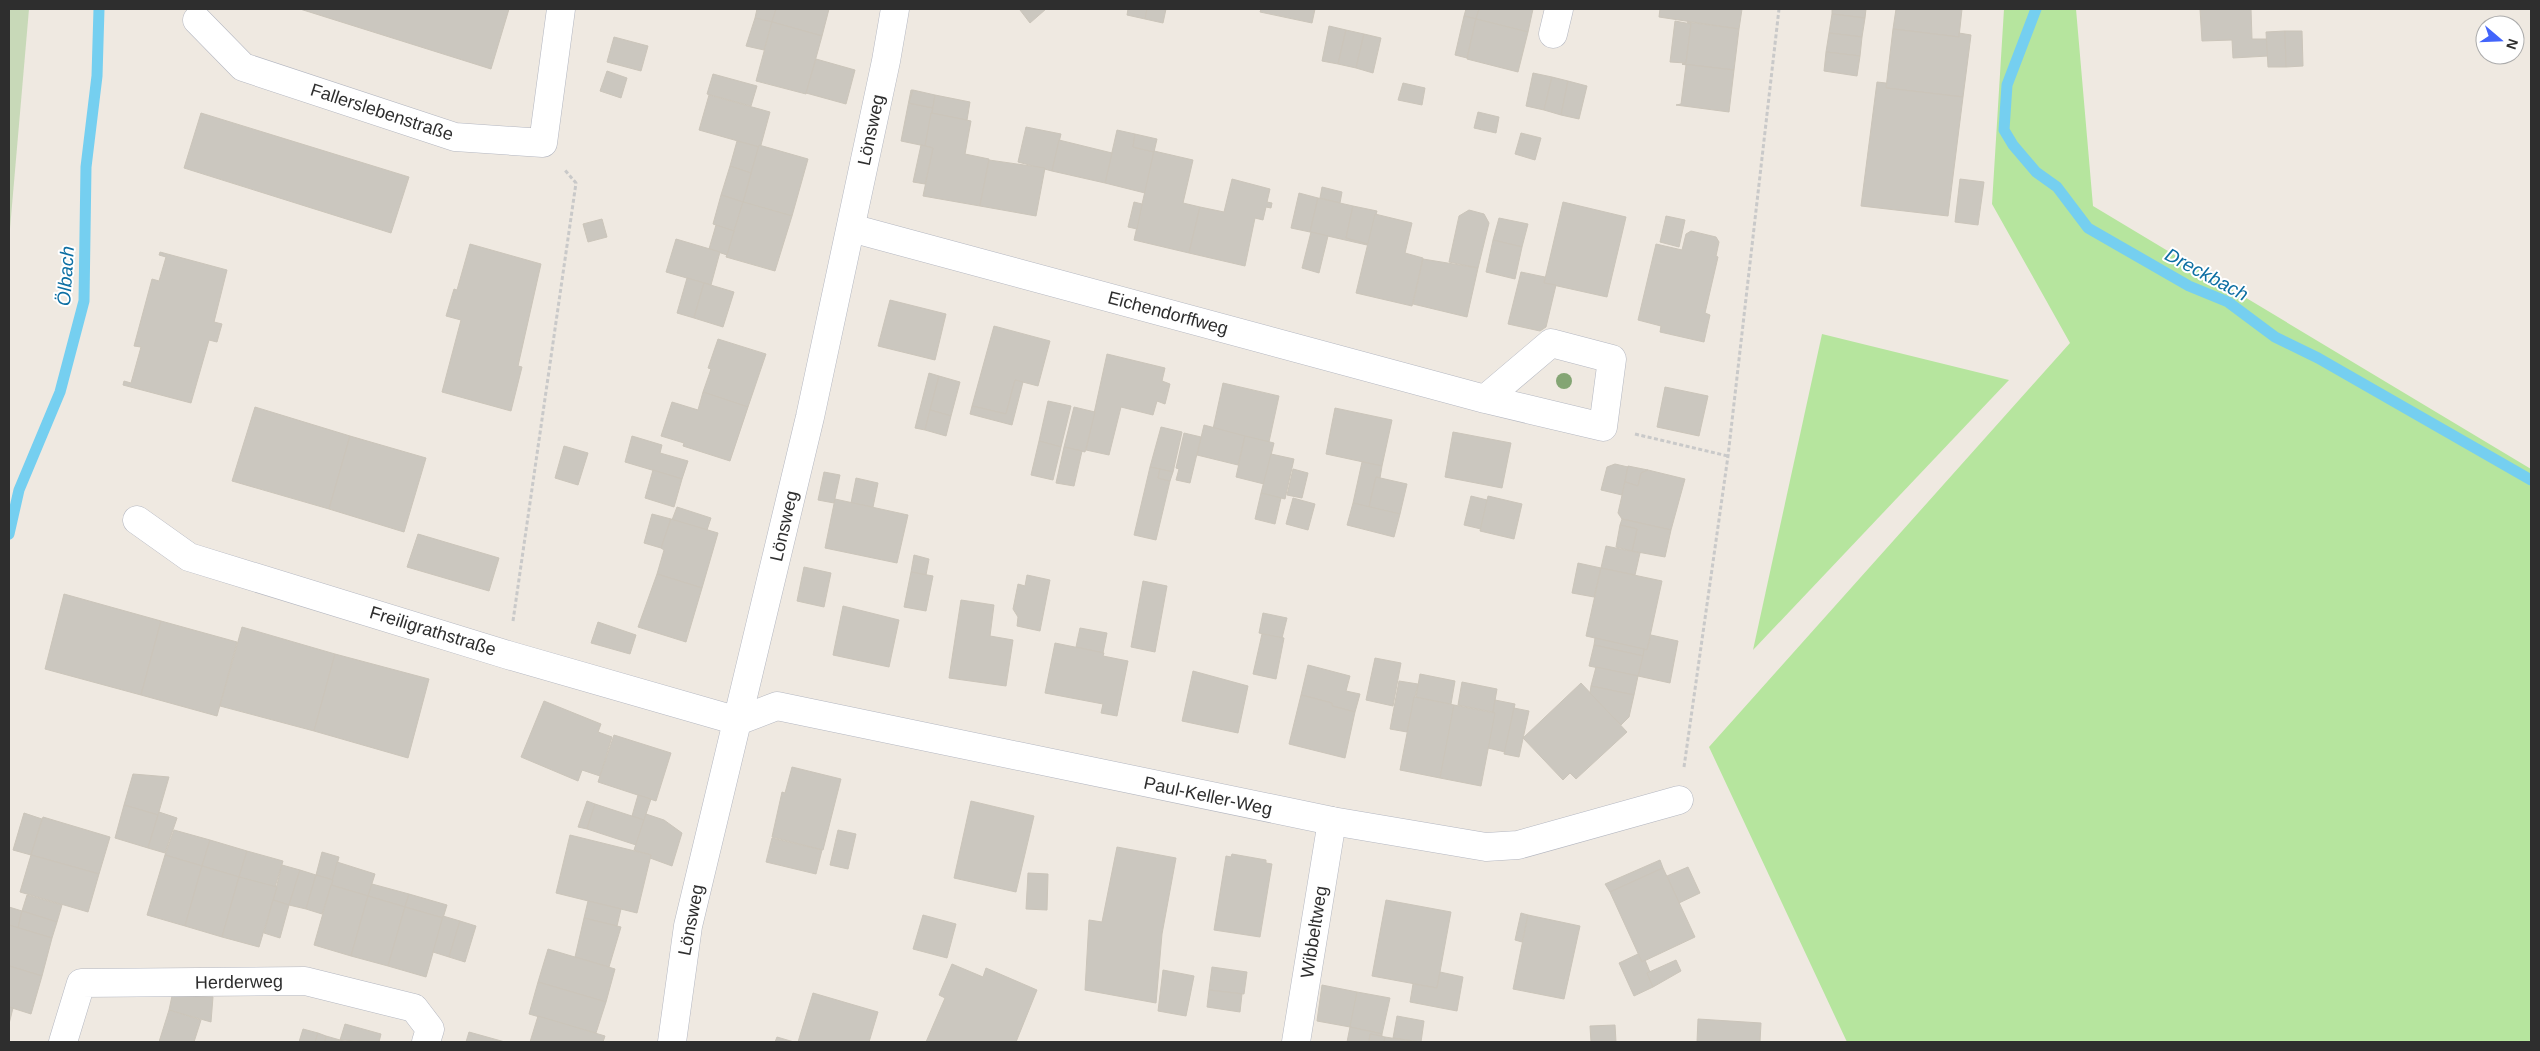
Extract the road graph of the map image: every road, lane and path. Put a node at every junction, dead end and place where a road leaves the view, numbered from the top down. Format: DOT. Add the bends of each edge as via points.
graph roads {
  1 [pos="561,9"];
  2 [pos="895,9"];
  3 [pos="1779,9"];
  4 [pos="197,20"];
  5 [pos="576,183"];
  6 [pos="851,228"];
  7 [pos="1485,399"];
  8 [pos="1603,427"];
  9 [pos="1728,456"];
  10 [pos="137,520"];
  11 [pos="508,655"];
  12 [pos="738,721"];
  13 [pos="1679,800"];
  14 [pos="1332,821"];
  15 [pos="62,1042"];
  16 [pos="426,1042"];
  17 [pos="672,1042"];
  18 [pos="1296,1042"];
  1 -- 4 [label="street, Fallerslebenstraße" via="543,144 455,137 243,67"];
  2 -- 6 [label="street, Lönsweg"];
  3 -- 9 [label="path"];
  5 -- 11 [label="path"];
  6 -- 7 [label="street, Eichendorffweg"];
  6 -- 12 [label="street, Lönsweg"];
  7 -- 8 [label="street, Eichendorffweg"];
  7 -- 8 [label="street" via="1551,343 1612,359"];
  8 -- 9 [label="path"];
  9 -- 13 [label="path"];
  10 -- 11 [label="street, Freiligrathstraße" via="189,557"];
  11 -- 12 [label="street, Freiligrathstraße"];
  12 -- 14 [label="street, Paul-Keller-Weg" via="777,706"];
  12 -- 17 [label="street, Lönsweg" via="688,926"];
  13 -- 14 [label="street, Paul-Keller-Weg" via="1518,845 1486,847"];
  14 -- 18 [label="street, Wibbeltweg"];
  15 -- 16 [label="street, Herderweg" via="81,983 305,981 414,1008 430,1028"];
}
